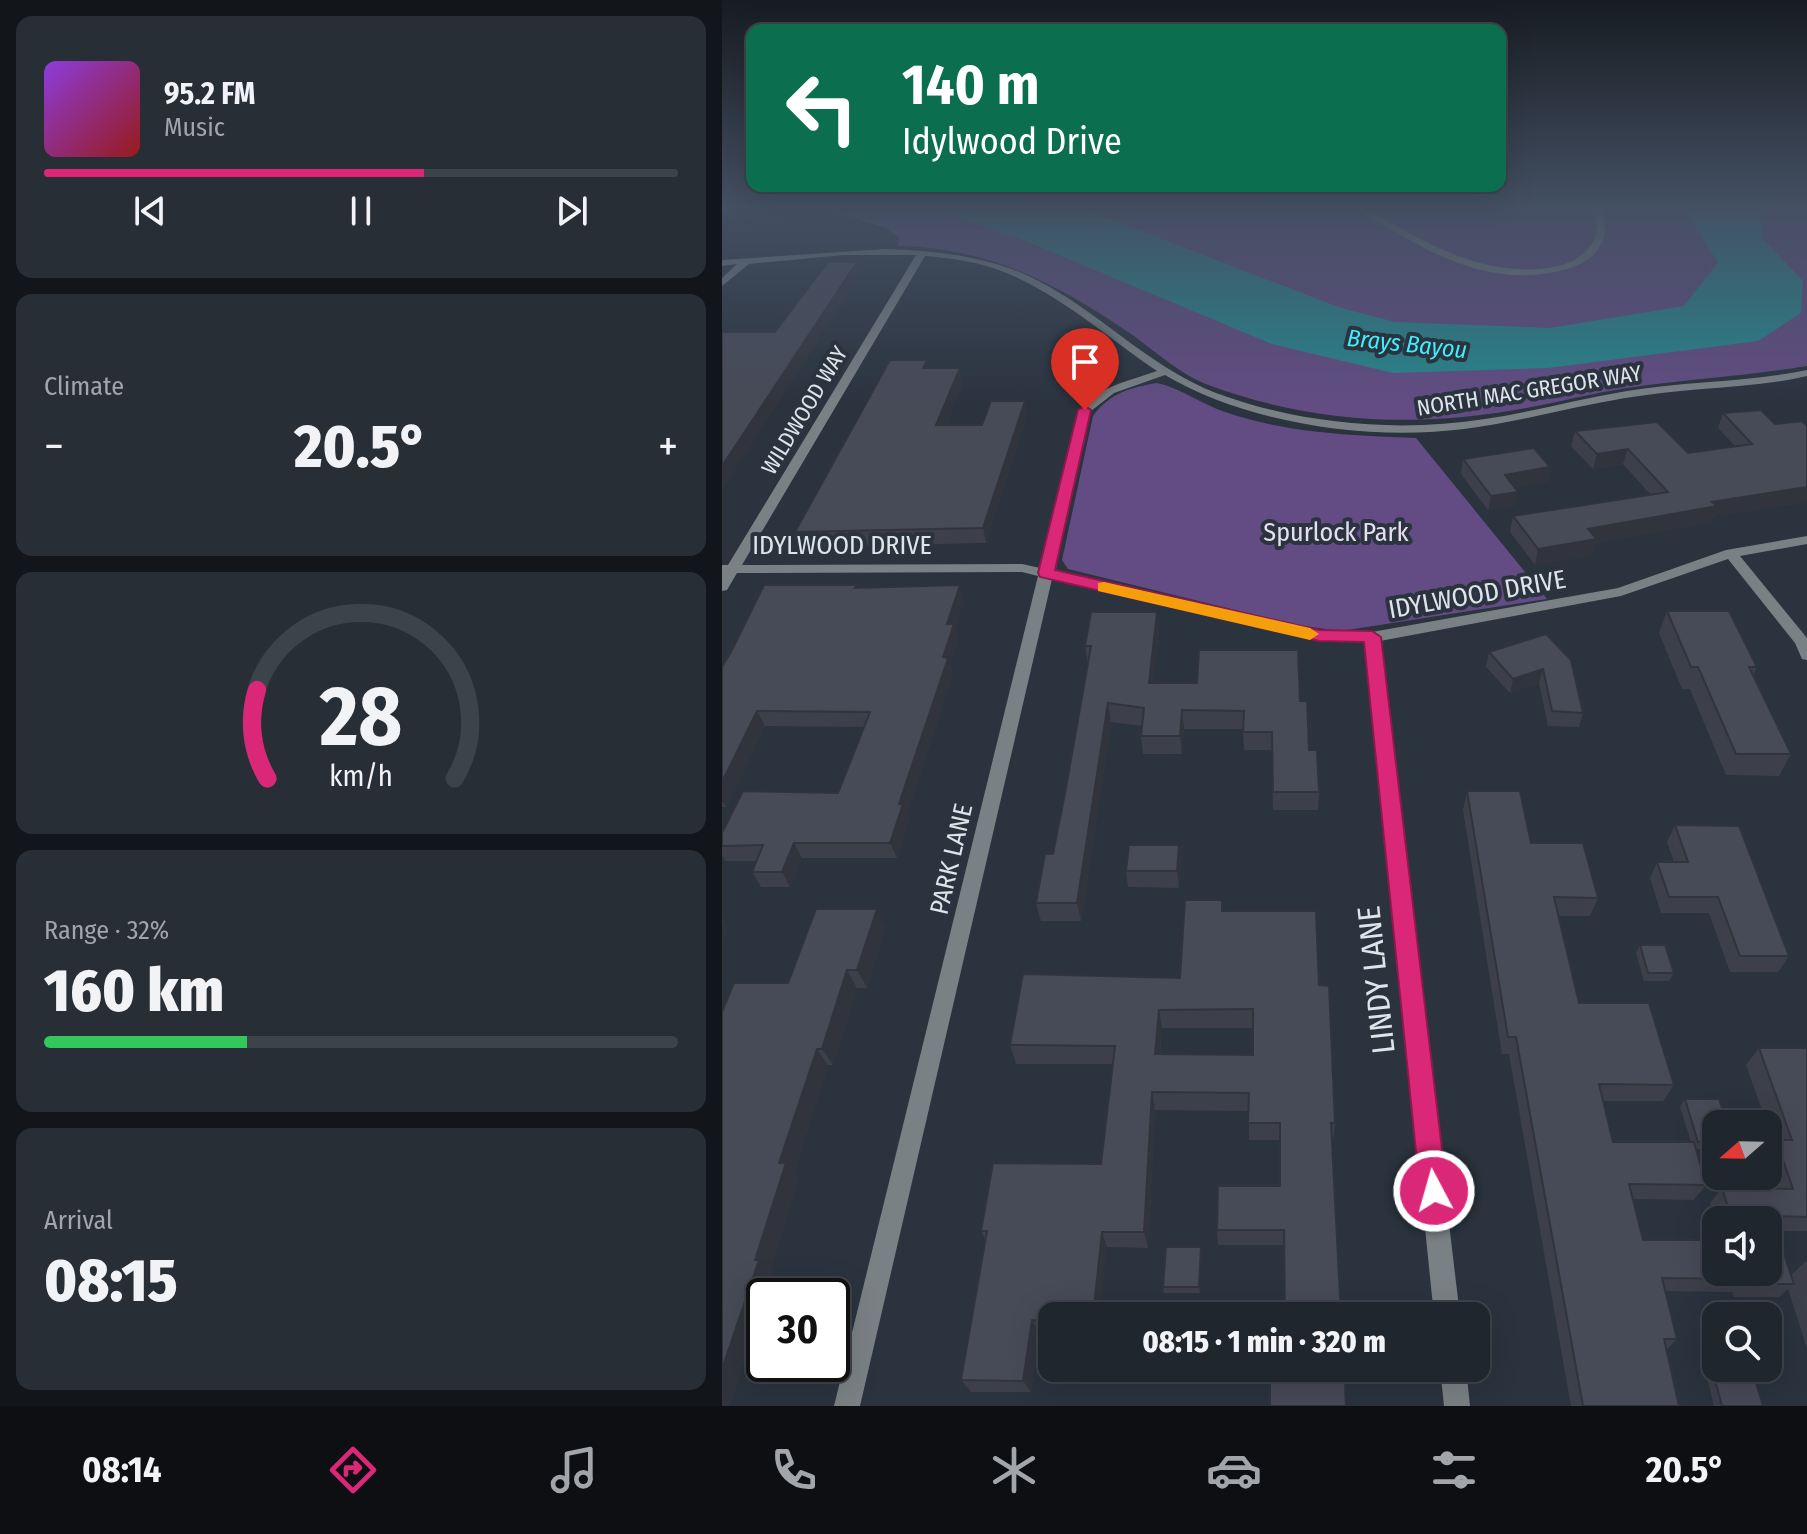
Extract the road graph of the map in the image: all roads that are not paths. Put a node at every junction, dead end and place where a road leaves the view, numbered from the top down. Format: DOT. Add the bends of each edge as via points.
graph roads {
  1 [pos="910,273"];
  2 [pos="1007,273"];
  3 [pos="1499,273"];
  4 [pos="1528,273"];
  5 [pos="1164,372"];
  6 [pos="1801,375"];
  7 [pos="1807,387"];
  8 [pos="1807,540"];
  9 [pos="1731,553"];
  10 [pos="727,569"];
  11 [pos="1046,573"];
  12 [pos="722,587"];
  13 [pos="1372,637"];
  14 [pos="1807,655"];
  15 [pos="1445,1302"];
  16 [pos="1454,1382"];
  17 [pos="847,1406"];
  18 [pos="1457,1406"];
  1 -- 10 [label="street, WILDWOOD WAY"];
  2 -- 5 [label="street, NORTH MAC GREGOR WAY" via="1040,285"];
  3 -- 4 [label="street"];
  5 -- 6 [label="street, NORTH MAC GREGOR WAY" via="1238,404 1343,426 1406,430 1463,425 1649,391"];
  5 -- 11 [label="street, PARK LANE" via="1107,393 1085,410"];
  6 -- 7 [label="street"];
  8 -- 9 [label="street, IDYLWOOD DRIVE"];
  9 -- 13 [label="street, IDYLWOOD DRIVE" via="1621,592"];
  9 -- 14 [label="street"];
  10 -- 11 [label="street, IDYLWOOD DRIVE" via="1022,568"];
  10 -- 12 [label="street, WILDWOOD WAY"];
  11 -- 13 [label="street, IDYLWOOD DRIVE" via="1319,636"];
  11 -- 17 [label="street, PARK LANE"];
  13 -- 15 [label="street, LINDY LANE"];
  16 -- 18 [label="street"];
}
